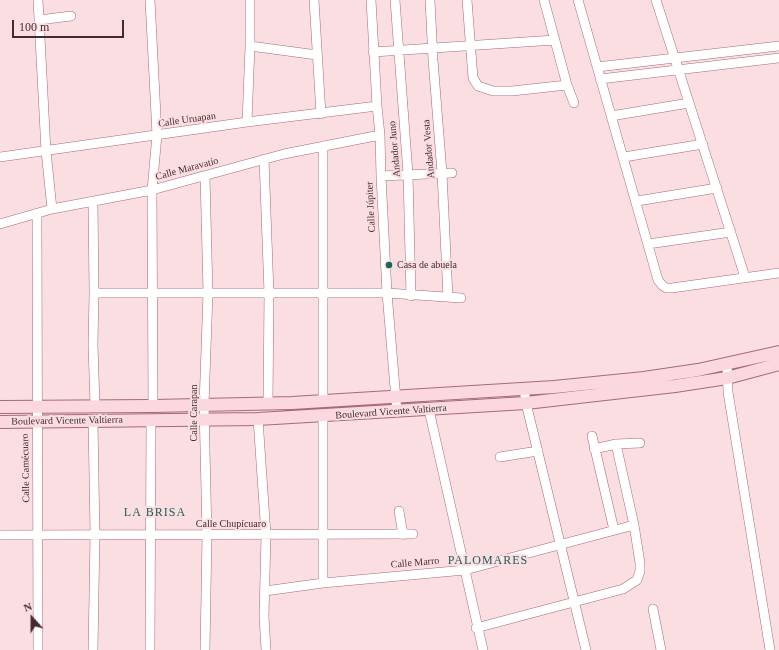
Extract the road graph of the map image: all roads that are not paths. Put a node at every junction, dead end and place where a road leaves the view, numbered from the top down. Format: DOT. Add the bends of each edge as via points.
graph roads {
  1 [pos="38,0"];
  2 [pos="150,0"];
  3 [pos="250,0"];
  4 [pos="314,0"];
  5 [pos="371,0"];
  6 [pos="395,0"];
  7 [pos="430,0"];
  8 [pos="467,0"];
  9 [pos="544,0"];
  10 [pos="578,0"];
  11 [pos="656,0"];
  12 [pos="71,16"];
  13 [pos="39,20"];
  14 [pos="555,40"];
  15 [pos="470,45"];
  16 [pos="250,46"];
  17 [pos="779,46"];
  18 [pos="432,47"];
  19 [pos="398,50"];
  20 [pos="373,52"];
  21 [pos="317,55"];
  22 [pos="674,57"];
  23 [pos="779,58"];
  24 [pos="597,67"];
  25 [pos="678,69"];
  26 [pos="600,79"];
  27 [pos="567,85"];
  28 [pos="574,102"];
  29 [pos="689,103"];
  30 [pos="377,106"];
  31 [pos="321,114"];
  32 [pos="611,116"];
  33 [pos="246,122"];
  34 [pos="157,135"];
  35 [pos="380,136"];
  36 [pos="703,144"];
  37 [pos="324,146"];
  38 [pos="46,151"];
  39 [pos="0,157"];
  40 [pos="624,157"];
  41 [pos="264,159"];
  42 [pos="442,173"];
  43 [pos="452,173"];
  44 [pos="408,174"];
  45 [pos="206,176"];
  46 [pos="381,176"];
  47 [pos="716,188"];
  48 [pos="152,190"];
  49 [pos="637,201"];
  50 [pos="93,202"];
  51 [pos="52,209"];
  52 [pos="37,214"];
  53 [pos="0,224"];
  54 [pos="731,232"];
  55 [pos="648,244"];
  56 [pos="779,272"];
  57 [pos="745,277"];
  58 [pos="151,292"];
  59 [pos="94,293"];
  60 [pos="208,293"];
  61 [pos="269,293"];
  62 [pos="323,293"];
  63 [pos="387,293"];
  64 [pos="412,296"];
  65 [pos="448,297"];
  66 [pos="461,298"];
  67 [pos="779,352"];
  68 [pos="779,364"];
  69 [pos="727,365"];
  70 [pos="727,378"];
  71 [pos="524,388"];
  72 [pos="396,397"];
  73 [pos="323,401"];
  74 [pos="268,403"];
  75 [pos="526,403"];
  76 [pos="204,405"];
  77 [pos="95,406"];
  78 [pos="153,406"];
  79 [pos="0,407"];
  80 [pos="37,407"];
  81 [pos="429,410"];
  82 [pos="397,412"];
  83 [pos="324,416"];
  84 [pos="258,419"];
  85 [pos="151,420"];
  86 [pos="205,420"];
  87 [pos="93,421"];
  88 [pos="0,422"];
  89 [pos="37,422"];
  90 [pos="592,436"];
  91 [pos="640,443"];
  92 [pos="616,444"];
  93 [pos="594,450"];
  94 [pos="538,451"];
  95 [pos="500,457"];
  96 [pos="399,511"];
  97 [pos="634,525"];
  98 [pos="614,530"];
  99 [pos="322,534"];
  100 [pos="413,534"];
  101 [pos="0,535"];
  102 [pos="95,535"];
  103 [pos="152,535"];
  104 [pos="207,535"];
  105 [pos="266,535"];
  106 [pos="403,535"];
  107 [pos="38,536"];
  108 [pos="560,544"];
  109 [pos="466,570"];
  110 [pos="322,583"];
  111 [pos="265,591"];
  112 [pos="573,601"];
  113 [pos="653,609"];
  114 [pos="476,628"];
  115 [pos="586,649"];
  116 [pos="38,650"];
  117 [pos="93,650"];
  118 [pos="150,650"];
  119 [pos="205,650"];
  120 [pos="266,650"];
  121 [pos="482,650"];
  122 [pos="661,650"];
  123 [pos="770,650"];
  1 -- 13 [label="street"];
  2 -- 34 [label="street"];
  3 -- 16 [label="street"];
  4 -- 21 [label="street"];
  5 -- 20 [label="street, Calle Júpiter"];
  6 -- 19 [label="street, Andador Juno"];
  7 -- 18 [label="street, Andador Vesta"];
  8 -- 15 [label="street"];
  9 -- 14 [label="street"];
  10 -- 24 [label="street"];
  11 -- 22 [label="street"];
  12 -- 13 [label="street"];
  13 -- 38 [label="street"];
  14 -- 15 [label="street"];
  14 -- 27 [label="street"];
  15 -- 18 [label="street"];
  15 -- 27 [label="street" via="475,82 481,88 493,91 519,91"];
  16 -- 21 [label="street"];
  16 -- 33 [label="street"];
  17 -- 22 [label="street"];
  18 -- 19 [label="street"];
  18 -- 42 [label="street, Andador Vesta"];
  19 -- 20 [label="street"];
  19 -- 44 [label="street, Andador Juno"];
  20 -- 30 [label="street, Calle Júpiter"];
  21 -- 31 [label="street"];
  22 -- 24 [label="street"];
  22 -- 25 [label="street"];
  23 -- 25 [label="street"];
  24 -- 26 [label="street"];
  25 -- 26 [label="street"];
  25 -- 29 [label="street"];
  26 -- 32 [label="street"];
  27 -- 28 [label="street"];
  29 -- 32 [label="street"];
  29 -- 36 [label="street"];
  30 -- 31 [label="street, Calle Uruapan"];
  30 -- 35 [label="street, Calle Júpiter"];
  31 -- 33 [label="street, Calle Uruapan"];
  32 -- 40 [label="street"];
  33 -- 34 [label="street, Calle Uruapan"];
  34 -- 38 [label="street, Calle Uruapan"];
  34 -- 48 [label="street"];
  35 -- 37 [label="street, Calle Maravatío"];
  35 -- 46 [label="street, Calle Júpiter"];
  36 -- 40 [label="street"];
  36 -- 47 [label="street"];
  37 -- 41 [label="street, Calle Maravatío"];
  37 -- 62 [label="street"];
  38 -- 39 [label="street, Calle Uruapan"];
  38 -- 51 [label="street"];
  40 -- 49 [label="street"];
  41 -- 45 [label="street, Calle Maravatío"];
  41 -- 61 [label="street"];
  42 -- 43 [label="street"];
  42 -- 44 [label="street"];
  42 -- 65 [label="street, Andador Vesta"];
  44 -- 46 [label="street"];
  44 -- 64 [label="street, Andador Juno"];
  45 -- 48 [label="street, Calle Maravatío"];
  45 -- 60 [label="street, Calle Carapan"];
  46 -- 63 [label="street, Calle Júpiter"];
  47 -- 49 [label="street"];
  47 -- 54 [label="street"];
  48 -- 50 [label="street, Calle Maravatío"];
  48 -- 58 [label="street"];
  49 -- 55 [label="street"];
  50 -- 51 [label="street, Calle Maravatío"];
  50 -- 59 [label="street"];
  51 -- 52 [label="street, Calle Maravatío"];
  52 -- 53 [label="street, Calle Maravatío"];
  52 -- 80 [label="street, Calle Camécuaro"];
  54 -- 55 [label="street"];
  54 -- 57 [label="street"];
  55 -- 57 [label="street" via="658,280 666,288"];
  56 -- 57 [label="street"];
  58 -- 59 [label="street"];
  58 -- 60 [label="street"];
  58 -- 78 [label="street"];
  59 -- 77 [label="street" via="92,345"];
  60 -- 61 [label="street"];
  60 -- 76 [label="street, Calle Carapan"];
  61 -- 62 [label="street"];
  61 -- 74 [label="street"];
  62 -- 63 [label="street"];
  62 -- 73 [label="street"];
  63 -- 64 [label="street"];
  63 -- 72 [label="street, Calle Júpiter"];
  64 -- 65 [label="street"];
  65 -- 66 [label="street"];
  67 -- 69 [label="main road, Boulevard Vicente Valtierra"];
  68 -- 70 [label="main road, Boulevard Vicente Valtierra"];
  69 -- 70 [label="street"];
  69 -- 71 [label="main road, Boulevard Vicente Valtierra" via="644,378"];
  70 -- 75 [label="main road, Boulevard Vicente Valtierra" via="615,394"];
  70 -- 123 [label="street"];
  71 -- 72 [label="main road, Boulevard Vicente Valtierra"];
  71 -- 75 [label="street"];
  72 -- 73 [label="main road, Boulevard Vicente Valtierra"];
  72 -- 82 [label="street, Calle Júpiter"];
  73 -- 74 [label="main road, Boulevard Vicente Valtierra"];
  74 -- 76 [label="main road, Boulevard Vicente Valtierra"];
  75 -- 81 [label="main road, Boulevard Vicente Valtierra"];
  75 -- 94 [label="street"];
  76 -- 78 [label="main road, Boulevard Vicente Valtierra"];
  76 -- 86 [label="street, Calle Carapan"];
  77 -- 78 [label="main road, Boulevard Vicente Valtierra"];
  77 -- 80 [label="main road, Boulevard Vicente Valtierra"];
  79 -- 80 [label="main road, Boulevard Vicente Valtierra"];
  80 -- 89 [label="street, Calle Camécuaro"];
  81 -- 82 [label="main road, Boulevard Vicente Valtierra"];
  81 -- 109 [label="street"];
  82 -- 83 [label="main road, Boulevard Vicente Valtierra"];
  83 -- 84 [label="main road, Boulevard Vicente Valtierra"];
  83 -- 99 [label="street"];
  84 -- 86 [label="main road, Boulevard Vicente Valtierra"];
  84 -- 105 [label="street"];
  85 -- 86 [label="main road, Boulevard Vicente Valtierra"];
  85 -- 87 [label="main road, Boulevard Vicente Valtierra"];
  85 -- 103 [label="street"];
  86 -- 104 [label="street, Calle Carapan"];
  87 -- 89 [label="main road, Boulevard Vicente Valtierra"];
  87 -- 102 [label="street"];
  88 -- 89 [label="main road, Boulevard Vicente Valtierra"];
  89 -- 107 [label="street, Calle Camécuaro"];
  90 -- 93 [label="street"];
  91 -- 92 [label="street"];
  92 -- 93 [label="street"];
  92 -- 97 [label="street"];
  93 -- 98 [label="street"];
  94 -- 95 [label="street"];
  94 -- 108 [label="street"];
  96 -- 106 [label="street"];
  97 -- 98 [label="street, Calle Marro"];
  97 -- 112 [label="street" via="640,568 638,577 623,589"];
  98 -- 108 [label="street, Calle Marro"];
  99 -- 105 [label="street, Calle Chupícuaro"];
  99 -- 106 [label="street, Calle Chupícuaro"];
  99 -- 110 [label="street"];
  100 -- 106 [label="street, Calle Chupícuaro"];
  101 -- 107 [label="street, Calle Chupícuaro"];
  102 -- 103 [label="street, Calle Chupícuaro"];
  102 -- 107 [label="street, Calle Chupícuaro"];
  102 -- 117 [label="street"];
  103 -- 104 [label="street, Calle Chupícuaro"];
  103 -- 118 [label="street"];
  104 -- 105 [label="street, Calle Chupícuaro"];
  104 -- 119 [label="street, Calle Carapan"];
  105 -- 111 [label="street"];
  107 -- 116 [label="street, Calle Camécuaro"];
  108 -- 109 [label="street, Calle Marro"];
  108 -- 112 [label="street"];
  109 -- 110 [label="street, Calle Marro"];
  109 -- 114 [label="street"];
  110 -- 111 [label="street, Calle Marro"];
  111 -- 120 [label="street"];
  112 -- 114 [label="street"];
  112 -- 115 [label="street"];
  113 -- 122 [label="street"];
  114 -- 121 [label="street"];
}
